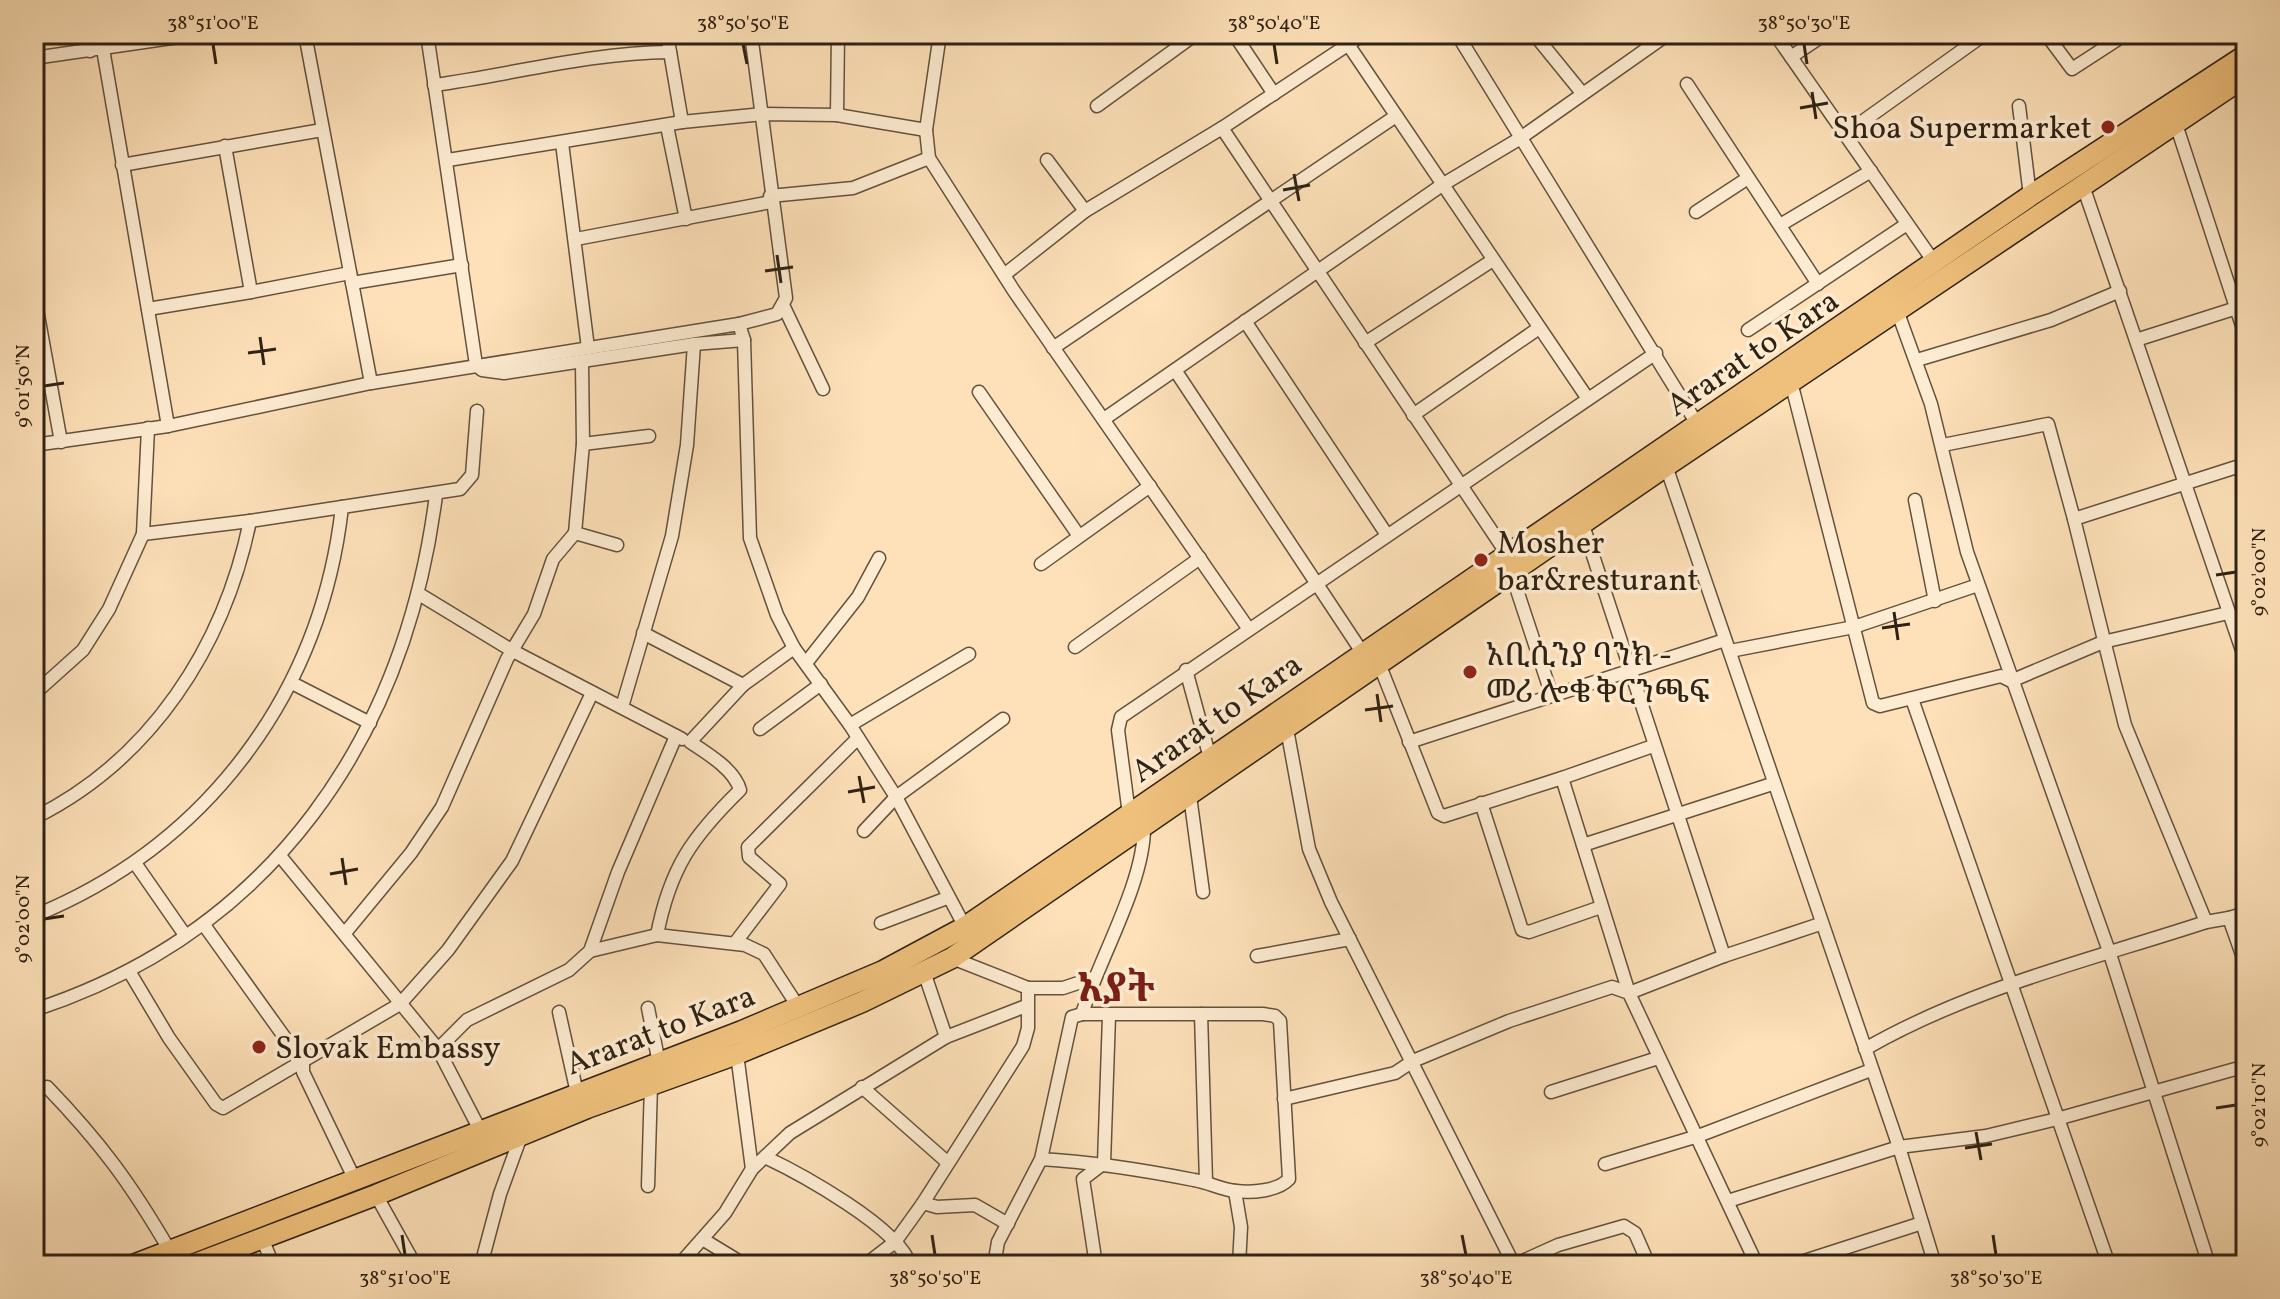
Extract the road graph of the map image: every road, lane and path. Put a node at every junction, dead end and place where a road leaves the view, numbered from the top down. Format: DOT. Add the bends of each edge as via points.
graph roads {
  1 [pos="88,34"];
  2 [pos="199,34"];
  3 [pos="305,34"];
  4 [pos="427,34"];
  5 [pos="667,34"];
  6 [pos="751,34"];
  7 [pos="838,34"];
  8 [pos="940,34"];
  9 [pos="1196,34"];
  10 [pos="1234,34"];
  11 [pos="1364,34"];
  12 [pos="1457,34"];
  13 [pos="1534,34"];
  14 [pos="1668,34"];
  15 [pos="1775,34"];
  16 [pos="1825,34"];
  17 [pos="1985,34"];
  18 [pos="2046,34"];
  19 [pos="2126,34"];
  20 [pos="1345,40"];
  21 [pos="96,50"];
  22 [pos="670,52"];
  23 [pos="2246,55"];
  24 [pos="1791,57"];
  25 [pos="34,58"];
  26 [pos="2246,76"];
  27 [pos="1687,84"];
  28 [pos="434,85"];
  29 [pos="1582,93"];
  30 [pos="1274,94"];
  31 [pos="1097,106"];
  32 [pos="2019,106"];
  33 [pos="763,114"];
  34 [pos="837,115"];
  35 [pos="1396,116"];
  36 [pos="2175,121"];
  37 [pos="682,122"];
  38 [pos="667,126"];
  39 [pos="1222,128"];
  40 [pos="322,130"];
  41 [pos="926,130"];
  42 [pos="1845,134"];
  43 [pos="1519,139"];
  44 [pos="562,143"];
  45 [pos="225,146"];
  46 [pos="929,158"];
  47 [pos="448,160"];
  48 [pos="1047,160"];
  49 [pos="122,165"];
  50 [pos="1871,171"];
  51 [pos="1748,178"];
  52 [pos="2082,183"];
  53 [pos="1442,185"];
  54 [pos="2030,196"];
  55 [pos="771,199"];
  56 [pos="1270,199"];
  57 [pos="1085,211"];
  58 [pos="1696,212"];
  59 [pos="686,219"];
  60 [pos="1907,224"];
  61 [pos="1780,225"];
  62 [pos="576,239"];
  63 [pos="1493,260"];
  64 [pos="1934,262"];
  65 [pos="462,265"];
  66 [pos="1318,272"];
  67 [pos="1004,275"];
  68 [pos="351,278"];
  69 [pos="1818,284"];
  70 [pos="2120,291"];
  71 [pos="251,292"];
  72 [pos="34,293"];
  73 [pos="784,307"];
  74 [pos="2241,307"];
  75 [pos="148,309"];
  76 [pos="1898,313"];
  77 [pos="1245,321"];
  78 [pos="739,324"];
  79 [pos="1539,328"];
  80 [pos="1748,330"];
  81 [pos="2246,338"];
  82 [pos="744,340"];
  83 [pos="2136,340"];
  84 [pos="1365,343"];
  85 [pos="694,344"];
  86 [pos="588,348"];
  87 [pos="1053,348"];
  88 [pos="1656,353"];
  89 [pos="1917,360"];
  90 [pos="582,362"];
  91 [pos="476,365"];
  92 [pos="1175,370"];
  93 [pos="1791,382"];
  94 [pos="371,383"];
  95 [pos="823,389"];
  96 [pos="979,392"];
  97 [pos="1588,399"];
  98 [pos="477,411"];
  99 [pos="1413,415"];
  100 [pos="1104,419"];
  101 [pos="168,426"];
  102 [pos="148,428"];
  103 [pos="1702,433"];
  104 [pos="649,436"];
  105 [pos="61,442"];
  106 [pos="36,444"];
  107 [pos="583,444"];
  108 [pos="1943,445"];
  109 [pos="2246,464"];
  110 [pos="1666,466"];
  111 [pos="2185,485"];
  112 [pos="1150,486"];
  113 [pos="1461,486"];
  114 [pos="436,495"];
  115 [pos="34,498"];
  116 [pos="1915,500"];
  117 [pos="342,507"];
  118 [pos="2074,519"];
  119 [pos="250,521"];
  120 [pos="1583,525"];
  121 [pos="575,533"];
  122 [pos="143,534"];
  123 [pos="1387,535"];
  124 [pos="1079,536"];
  125 [pos="617,545"];
  126 [pos="879,558"];
  127 [pos="1200,558"];
  128 [pos="1509,563"];
  129 [pos="1041,564"];
  130 [pos="1319,583"];
  131 [pos="1978,585"];
  132 [pos="419,594"];
  133 [pos="1935,601"];
  134 [pos="2230,619"];
  135 [pos="2246,620"];
  136 [pos="1854,627"];
  137 [pos="1248,628"];
  138 [pos="643,633"];
  139 [pos="2103,642"];
  140 [pos="1727,646"];
  141 [pos="1075,647"];
  142 [pos="794,648"];
  143 [pos="513,651"];
  144 [pos="1362,652"];
  145 [pos="969,654"];
  146 [pos="2246,662"];
  147 [pos="806,663"];
  148 [pos="1380,666"];
  149 [pos="1186,670"];
  150 [pos="1628,671"];
  151 [pos="2011,681"];
  152 [pos="292,683"];
  153 [pos="821,684"];
  154 [pos="743,685"];
  155 [pos="592,693"];
  156 [pos="1551,693"];
  157 [pos="34,694"];
  158 [pos="1912,699"];
  159 [pos="622,707"];
  160 [pos="1003,719"];
  161 [pos="370,723"];
  162 [pos="850,725"];
  163 [pos="760,729"];
  164 [pos="1287,729"];
  165 [pos="676,736"];
  166 [pos="858,738"];
  167 [pos="690,742"];
  168 [pos="1409,742"];
  169 [pos="1653,746"];
  170 [pos="1210,758"];
  171 [pos="1562,778"];
  172 [pos="1772,784"];
  173 [pos="1190,796"];
  174 [pos="896,797"];
  175 [pos="1481,803"];
  176 [pos="1678,815"];
  177 [pos="34,818"];
  178 [pos="1137,821"];
  179 [pos="864,831"];
  180 [pos="1583,845"];
  181 [pos="281,857"];
  182 [pos="1078,862"];
  183 [pos="135,863"];
  184 [pos="1203,892"];
  185 [pos="947,898"];
  186 [pos="1601,907"];
  187 [pos="2246,913"];
  188 [pos="34,916"];
  189 [pos="2229,918"];
  190 [pos="2206,922"];
  191 [pos="881,923"];
  192 [pos="1820,924"];
  193 [pos="204,925"];
  194 [pos="965,927"];
  195 [pos="345,933"];
  196 [pos="185,935"];
  197 [pos="657,935"];
  198 [pos="1350,939"];
  199 [pos="735,943"];
  200 [pos="590,951"];
  201 [pos="2110,954"];
  202 [pos="1257,956"];
  203 [pos="1724,956"];
  204 [pos="952,958"];
  205 [pos="2246,966"];
  206 [pos="129,971"];
  207 [pos="924,972"];
  208 [pos="1093,978"];
  209 [pos="2008,983"];
  210 [pos="1028,988"];
  211 [pos="1629,993"];
  212 [pos="400,1004"];
  213 [pos="1026,1006"];
  214 [pos="648,1008"];
  215 [pos="799,1008"];
  216 [pos="34,1010"];
  217 [pos="559,1012"];
  218 [pos="1082,1014"];
  219 [pos="1201,1014"];
  220 [pos="1109,1016"];
  221 [pos="946,1037"];
  222 [pos="438,1049"];
  223 [pos="1865,1049"];
  224 [pos="737,1054"];
  225 [pos="1658,1058"];
  226 [pos="693,1060"];
  227 [pos="1413,1061"];
  228 [pos="303,1063"];
  229 [pos="659,1063"];
  230 [pos="2246,1066"];
  231 [pos="1871,1070"];
  232 [pos="651,1085"];
  233 [pos="47,1087"];
  234 [pos="862,1087"];
  235 [pos="1551,1092"];
  236 [pos="2156,1092"];
  237 [pos="577,1093"];
  238 [pos="1284,1099"];
  239 [pos="2057,1119"];
  240 [pos="480,1130"];
  241 [pos="521,1136"];
  242 [pos="1698,1136"];
  243 [pos="1899,1147"];
  244 [pos="765,1157"];
  245 [pos="1041,1159"];
  246 [pos="947,1162"];
  247 [pos="1104,1163"];
  248 [pos="1605,1164"];
  249 [pos="752,1169"];
  250 [pos="355,1180"];
  251 [pos="1206,1182"];
  252 [pos="648,1186"];
  253 [pos="1235,1191"];
  254 [pos="376,1195"];
  255 [pos="1728,1201"];
  256 [pos="923,1203"];
  257 [pos="1922,1223"];
  258 [pos="1008,1224"];
  259 [pos="262,1238"];
  260 [pos="704,1240"];
  261 [pos="895,1242"];
  262 [pos="209,1247"];
  263 [pos="170,1251"];
  264 [pos="133,1265"];
  265 [pos="192,1265"];
  266 [pos="273,1265"];
  267 [pos="415,1265"];
  268 [pos="481,1265"];
  269 [pos="679,1265"];
  270 [pos="745,1265"];
  271 [pos="865,1265"];
  272 [pos="910,1265"];
  273 [pos="994,1265"];
  274 [pos="1096,1265"];
  275 [pos="1239,1265"];
  276 [pos="1514,1265"];
  277 [pos="1649,1265"];
  278 [pos="1757,1265"];
  279 [pos="1792,1265"];
  280 [pos="1935,1265"];
  281 [pos="2109,1265"];
  282 [pos="2209,1265"];
  1 -- 21 [label="street"];
  2 -- 21 [label="street"];
  3 -- 40 [label="street"];
  4 -- 28 [label="street"];
  5 -- 22 [label="street"];
  6 -- 33 [label="street"];
  7 -- 34 [label="street"];
  8 -- 41 [label="street"];
  9 -- 31 [label="street"];
  10 -- 30 [label="street"];
  11 -- 20 [label="street"];
  12 -- 43 [label="street"];
  13 -- 29 [label="street"];
  14 -- 29 [label="street"];
  15 -- 24 [label="street"];
  16 -- 24 [label="street"];
  17 -- 42 [label="street"];
  18 -- 19 [label="street" via="2072,69"];
  20 -- 30 [label="street"];
  20 -- 35 [label="street"];
  21 -- 25 [label="street"];
  21 -- 49 [label="street"];
  22 -- 28 [label="street" via="584,57"];
  22 -- 37 [label="street"];
  23 -- 54 [label="main road, Ararat to Kara"];
  24 -- 42 [label="street"];
  26 -- 36 [label="main road, Ararat to Kara"];
  27 -- 51 [label="street"];
  28 -- 47 [label="street"];
  29 -- 43 [label="street"];
  30 -- 39 [label="street"];
  32 -- 54 [label="street"];
  33 -- 34 [label="street"];
  33 -- 37 [label="street"];
  33 -- 55 [label="street"];
  34 -- 41 [label="street"];
  35 -- 53 [label="street"];
  35 -- 56 [label="street"];
  36 -- 52 [label="main road, Ararat to Kara"];
  36 -- 74 [label="street"];
  37 -- 38 [label="street"];
  38 -- 44 [label="street"];
  38 -- 59 [label="street"];
  39 -- 56 [label="street"];
  39 -- 57 [label="street"];
  40 -- 45 [label="street"];
  40 -- 68 [label="street"];
  41 -- 46 [label="street"];
  42 -- 50 [label="street"];
  43 -- 53 [label="street"];
  43 -- 88 [label="street"];
  44 -- 47 [label="street"];
  44 -- 62 [label="street"];
  45 -- 49 [label="street"];
  45 -- 71 [label="street"];
  46 -- 55 [label="street" via="853,188"];
  46 -- 67 [label="street"];
  47 -- 65 [label="street"];
  48 -- 57 [label="street"];
  49 -- 75 [label="street"];
  50 -- 60 [label="street"];
  50 -- 61 [label="street"];
  51 -- 58 [label="street"];
  51 -- 61 [label="street"];
  52 -- 70 [label="street"];
  52 -- 76 [label="main road, Ararat to Kara"];
  53 -- 63 [label="street"];
  53 -- 66 [label="street"];
  54 -- 64 [label="main road, Ararat to Kara"];
  55 -- 59 [label="street"];
  55 -- 73 [label="street"];
  56 -- 66 [label="street"];
  56 -- 87 [label="street"];
  57 -- 67 [label="street"];
  59 -- 62 [label="street"];
  60 -- 64 [label="street"];
  60 -- 69 [label="street"];
  61 -- 69 [label="street"];
  62 -- 86 [label="street"];
  63 -- 79 [label="street"];
  63 -- 84 [label="street"];
  64 -- 103 [label="main road, Ararat to Kara"];
  65 -- 68 [label="street"];
  65 -- 91 [label="street"];
  66 -- 77 [label="street"];
  66 -- 84 [label="street"];
  67 -- 87 [label="street"];
  68 -- 71 [label="street"];
  68 -- 94 [label="street"];
  69 -- 80 [label="street"];
  70 -- 83 [label="street"];
  70 -- 89 [label="street" via="2051,320"];
  71 -- 75 [label="street"];
  72 -- 105 [label="street"];
  73 -- 78 [label="street" via="777,314"];
  73 -- 95 [label="street"];
  74 -- 81 [label="street"];
  74 -- 83 [label="street"];
  75 -- 101 [label="street"];
  76 -- 89 [label="street"];
  76 -- 93 [label="main road, Ararat to Kara"];
  77 -- 92 [label="street"];
  77 -- 123 [label="street"];
  78 -- 82 [label="street"];
  78 -- 86 [label="street"];
  79 -- 97 [label="street"];
  79 -- 99 [label="street"];
  82 -- 85 [label="street"];
  82 -- 142 [label="street" via="750,538"];
  83 -- 111 [label="street"];
  84 -- 99 [label="street"];
  85 -- 90 [label="street"];
  85 -- 138 [label="street" via="687,445 672,536"];
  86 -- 91 [label="street"];
  87 -- 100 [label="street"];
  88 -- 97 [label="street"];
  88 -- 103 [label="street"];
  89 -- 108 [label="street"];
  90 -- 91 [label="street" via="504,373"];
  90 -- 107 [label="street"];
  91 -- 94 [label="street"];
  92 -- 100 [label="street"];
  92 -- 130 [label="street"];
  93 -- 103 [label="main road, Ararat to Kara"];
  93 -- 136 [label="street"];
  94 -- 101 [label="street"];
  96 -- 124 [label="street"];
  97 -- 113 [label="street"];
  98 -- 114 [label="street" via="472,475 460,489"];
  99 -- 113 [label="street"];
  100 -- 112 [label="street"];
  101 -- 102 [label="street"];
  102 -- 105 [label="street"];
  102 -- 122 [label="street"];
  103 -- 110 [label="main road, Ararat to Kara"];
  103 -- 128 [label="main road, Ararat to Kara"];
  104 -- 107 [label="street"];
  105 -- 106 [label="street"];
  106 -- 115 [label="street"];
  107 -- 121 [label="street"];
  108 -- 118 [label="street" via="2048,424"];
  108 -- 131 [label="street"];
  109 -- 111 [label="street"];
  110 -- 120 [label="main road, Ararat to Kara"];
  110 -- 140 [label="street"];
  111 -- 118 [label="street"];
  111 -- 134 [label="street"];
  112 -- 124 [label="street"];
  112 -- 127 [label="street"];
  113 -- 123 [label="street"];
  113 -- 128 [label="street"];
  114 -- 117 [label="street"];
  114 -- 132 [label="street"];
  116 -- 133 [label="street"];
  117 -- 119 [label="street"];
  117 -- 152 [label="street" via="329,588"];
  118 -- 139 [label="street"];
  119 -- 122 [label="street"];
  119 -- 177 [label="street" via="233,591 193,673 137,743 101,777"];
  120 -- 128 [label="main road, Ararat to Kara"];
  120 -- 150 [label="street"];
  121 -- 125 [label="street"];
  121 -- 143 [label="street" via="553,559 534,614"];
  122 -- 157 [label="street" via="109,609 83,650"];
  123 -- 130 [label="street"];
  124 -- 129 [label="street"];
  126 -- 147 [label="street" via="858,597"];
  127 -- 137 [label="street"];
  127 -- 141 [label="street"];
  128 -- 144 [label="main road, Ararat to Kara"];
  128 -- 148 [label="main road, Ararat to Kara"];
  128 -- 156 [label="street"];
  130 -- 137 [label="street"];
  130 -- 144 [label="street"];
  131 -- 133 [label="street"];
  131 -- 151 [label="street"];
  132 -- 143 [label="street"];
  132 -- 161 [label="street"];
  133 -- 136 [label="street"];
  134 -- 135 [label="street"];
  134 -- 139 [label="street"];
  134 -- 146 [label="street"];
  136 -- 140 [label="street"];
  136 -- 158 [label="street" via="1873,703"];
  137 -- 149 [label="street"];
  138 -- 154 [label="street"];
  138 -- 159 [label="street"];
  139 -- 151 [label="street"];
  139 -- 190 [label="street" via="2125,725"];
  140 -- 150 [label="street"];
  140 -- 172 [label="street"];
  142 -- 147 [label="street"];
  142 -- 154 [label="street"];
  143 -- 155 [label="street"];
  143 -- 195 [label="street" via="442,807"];
  144 -- 170 [label="main road, Ararat to Kara"];
  145 -- 162 [label="street"];
  147 -- 153 [label="street"];
  148 -- 164 [label="main road, Ararat to Kara"];
  148 -- 168 [label="street"];
  149 -- 170 [label="street"];
  149 -- 178 [label="street" via="1119,722"];
  150 -- 156 [label="street"];
  150 -- 169 [label="street"];
  151 -- 158 [label="street" via="2001,676"];
  151 -- 201 [label="street"];
  152 -- 161 [label="street"];
  152 -- 183 [label="street" via="220,787"];
  153 -- 162 [label="street"];
  153 -- 163 [label="street"];
  154 -- 167 [label="street"];
  155 -- 159 [label="street"];
  155 -- 212 [label="street" via="512,861 448,950"];
  156 -- 168 [label="street"];
  158 -- 209 [label="street"];
  159 -- 165 [label="street"];
  160 -- 174 [label="street"];
  161 -- 181 [label="street"];
  162 -- 166 [label="street"];
  164 -- 173 [label="main road, Ararat to Kara"];
  164 -- 198 [label="street" via="1309,849"];
  165 -- 167 [label="street"];
  165 -- 200 [label="street"];
  166 -- 174 [label="street"];
  166 -- 199 [label="street" via="748,847 749,857 780,884"];
  167 -- 197 [label="street" via="735,779 740,790 677,864"];
  168 -- 175 [label="street" via="1438,813 1444,816"];
  169 -- 171 [label="street"];
  169 -- 176 [label="street"];
  170 -- 178 [label="main road, Ararat to Kara"];
  171 -- 175 [label="street"];
  171 -- 180 [label="street"];
  172 -- 176 [label="street"];
  172 -- 192 [label="street"];
  173 -- 178 [label="main road, Ararat to Kara"];
  173 -- 184 [label="street"];
  174 -- 179 [label="street"];
  174 -- 185 [label="street"];
  175 -- 186 [label="street" via="1522,930"];
  176 -- 180 [label="street"];
  176 -- 203 [label="street"];
  178 -- 182 [label="main road, Ararat to Kara"];
  178 -- 208 [label="street" via="1144,844"];
  180 -- 186 [label="street"];
  181 -- 193 [label="street"];
  181 -- 195 [label="street"];
  182 -- 194 [label="main road, Ararat to Kara"];
  182 -- 204 [label="main road, Ararat to Kara"];
  183 -- 188 [label="street"];
  183 -- 196 [label="street"];
  185 -- 191 [label="street"];
  185 -- 194 [label="street"];
  186 -- 211 [label="street"];
  187 -- 189 [label="street"];
  189 -- 190 [label="street"];
  189 -- 205 [label="street"];
  190 -- 201 [label="street"];
  192 -- 203 [label="street"];
  192 -- 223 [label="street"];
  193 -- 196 [label="street"];
  193 -- 228 [label="street"];
  194 -- 215 [label="main road, Ararat to Kara"];
  195 -- 212 [label="street"];
  196 -- 206 [label="street"];
  197 -- 199 [label="street"];
  197 -- 200 [label="street"];
  198 -- 202 [label="street"];
  198 -- 227 [label="street"];
  199 -- 215 [label="street" via="764,954"];
  200 -- 222 [label="street" via="569,970 467,1020"];
  201 -- 209 [label="street"];
  201 -- 236 [label="street"];
  203 -- 211 [label="street"];
  204 -- 207 [label="main road, Ararat to Kara"];
  204 -- 210 [label="street"];
  206 -- 216 [label="street"];
  206 -- 228 [label="street" via="169,1038 223,1108"];
  207 -- 221 [label="street"];
  207 -- 224 [label="main road, Ararat to Kara"];
  208 -- 210 [label="street" via="1063,988"];
  208 -- 218 [label="street"];
  209 -- 223 [label="street" via="1917,1019"];
  209 -- 239 [label="street"];
  210 -- 213 [label="street"];
  211 -- 225 [label="street"];
  211 -- 227 [label="street" via="1612,987 1600,990"];
  212 -- 222 [label="street"];
  212 -- 228 [label="street"];
  213 -- 221 [label="street"];
  213 -- 246 [label="street" via="1023,1046"];
  214 -- 229 [label="street"];
  215 -- 226 [label="main road, Ararat to Kara"];
  217 -- 237 [label="street"];
  218 -- 220 [label="street"];
  218 -- 245 [label="street" via="1072,1017 1067,1027"];
  219 -- 220 [label="street"];
  219 -- 238 [label="street" via="1263,1014 1278,1019"];
  219 -- 251 [label="street"];
  220 -- 247 [label="street"];
  221 -- 234 [label="street"];
  222 -- 240 [label="street"];
  223 -- 231 [label="street"];
  224 -- 226 [label="main road, Ararat to Kara"];
  224 -- 249 [label="street"];
  225 -- 235 [label="street"];
  225 -- 242 [label="street"];
  226 -- 229 [label="main road, Ararat to Kara"];
  226 -- 232 [label="main road, Ararat to Kara"];
  227 -- 238 [label="street" via="1395,1073"];
  227 -- 276 [label="street"];
  228 -- 250 [label="street"];
  229 -- 237 [label="main road, Ararat to Kara"];
  230 -- 236 [label="street"];
  231 -- 242 [label="street"];
  231 -- 243 [label="street"];
  232 -- 241 [label="main road, Ararat to Kara"];
  232 -- 252 [label="street"];
  233 -- 263 [label="street" via="131,1183"];
  234 -- 244 [label="street" via="804,1123"];
  234 -- 246 [label="street"];
  236 -- 239 [label="street"];
  236 -- 282 [label="street"];
  237 -- 240 [label="main road, Ararat to Kara"];
  238 -- 253 [label="street" via="1289,1179 1269,1189"];
  239 -- 243 [label="street" via="1986,1136"];
  239 -- 281 [label="street"];
  240 -- 250 [label="main road, Ararat to Kara"];
  241 -- 254 [label="main road, Ararat to Kara"];
  241 -- 268 [label="street"];
  242 -- 248 [label="street"];
  242 -- 255 [label="street"];
  243 -- 255 [label="street"];
  243 -- 257 [label="street"];
  244 -- 249 [label="street"];
  244 -- 261 [label="street" via="826,1189"];
  245 -- 247 [label="street"];
  245 -- 258 [label="street"];
  246 -- 256 [label="street"];
  247 -- 251 [label="street"];
  247 -- 274 [label="street" via="1083,1179"];
  249 -- 260 [label="street"];
  250 -- 262 [label="main road, Ararat to Kara"];
  251 -- 253 [label="street"];
  253 -- 275 [label="street" via="1241,1227"];
  254 -- 259 [label="main road, Ararat to Kara"];
  254 -- 267 [label="street"];
  255 -- 278 [label="street"];
  256 -- 258 [label="street" via="975,1205"];
  256 -- 261 [label="street"];
  257 -- 279 [label="street"];
  257 -- 280 [label="street"];
  258 -- 273 [label="street"];
  259 -- 262 [label="main road, Ararat to Kara"];
  259 -- 266 [label="street"];
  260 -- 269 [label="street"];
  260 -- 270 [label="street"];
  261 -- 271 [label="street"];
  261 -- 272 [label="street"];
  262 -- 263 [label="main road, Ararat to Kara"];
  262 -- 265 [label="main road, Ararat to Kara"];
  263 -- 264 [label="main road, Ararat to Kara"];
  276 -- 277 [label="street" via="1558,1245 1624,1226 1635,1233"];
}
